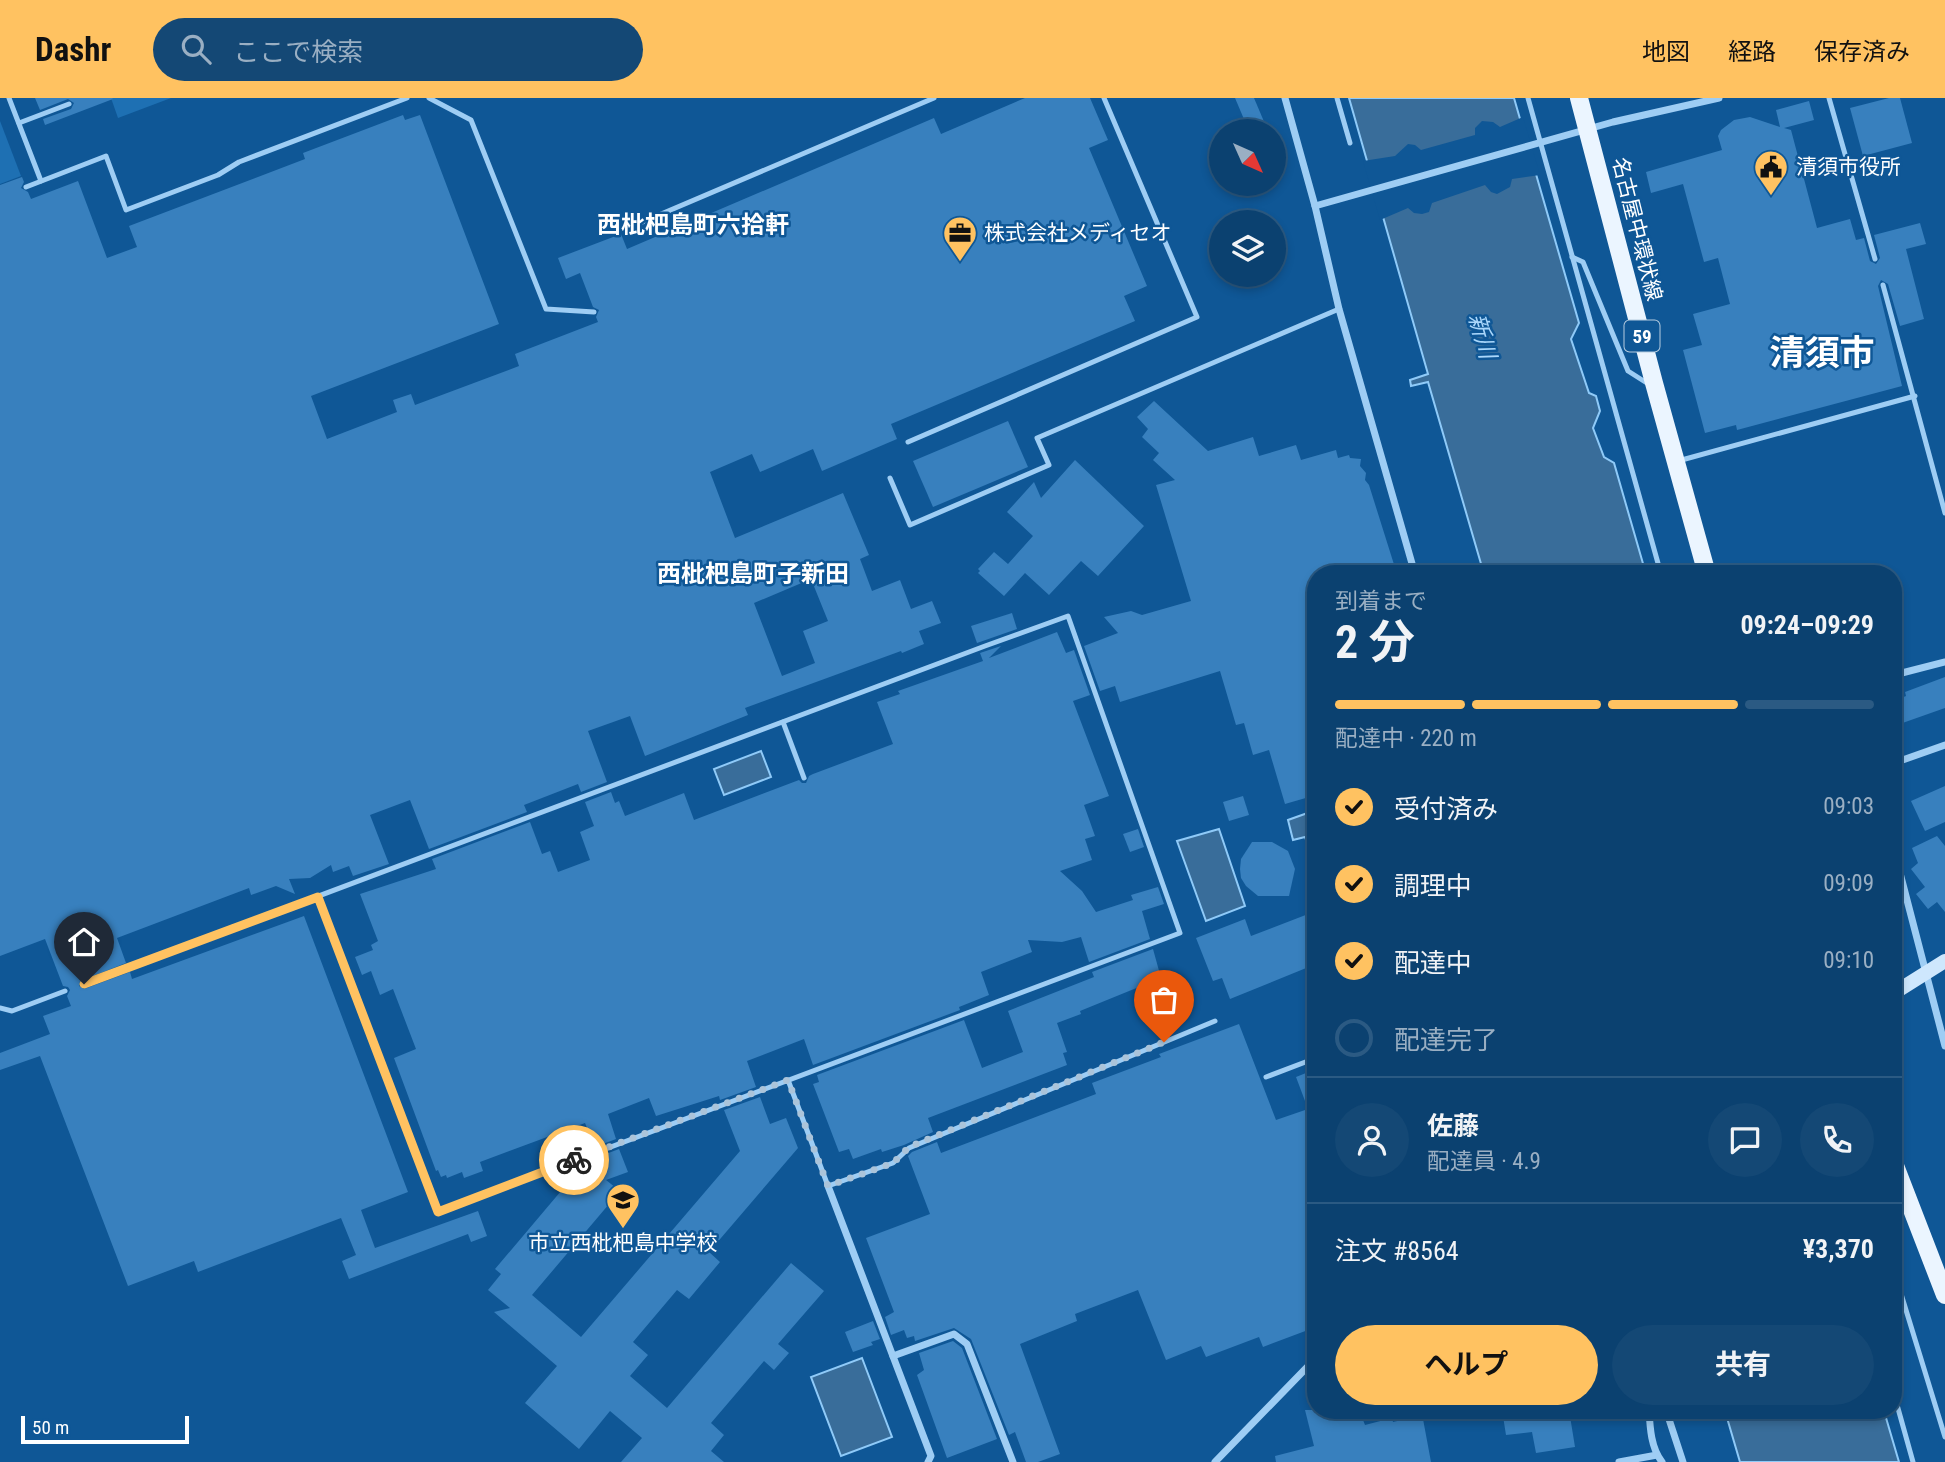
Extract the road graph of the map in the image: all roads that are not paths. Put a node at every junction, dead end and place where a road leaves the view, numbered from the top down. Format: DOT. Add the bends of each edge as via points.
graph roads {
  1 [pos="9,98"];
  2 [pos="407,98"];
  3 [pos="429,98"];
  4 [pos="934,98"];
  5 [pos="1104,98"];
  6 [pos="1285,98"];
  7 [pos="1337,98"];
  8 [pos="1528,98"];
  9 [pos="1579,98"];
  10 [pos="1719,98"];
  11 [pos="1829,98"];
  12 [pos="69,104"];
  13 [pos="19,123"];
  14 [pos="1588,129"];
  15 [pos="1350,143"];
  16 [pos="41,181"];
  17 [pos="26,187"];
  18 [pos="1315,206"];
  19 [pos="633,226"];
  20 [pos="1572,257"];
  21 [pos="1875,259"];
  22 [pos="1883,285"];
  23 [pos="1339,309"];
  24 [pos="594,312"];
  25 [pos="1655,389"];
  26 [pos="1915,396"];
  27 [pos="908,442"];
  28 [pos="1676,461"];
  29 [pos="890,478"];
  30 [pos="1945,513"];
  31 [pos="1412,565"];
  32 [pos="1658,565"];
  33 [pos="1705,565"];
  34 [pos="1945,662"];
  35 [pos="1902,674"];
  36 [pos="783,722"];
  37 [pos="1945,745"];
  38 [pos="1902,760"];
  39 [pos="804,778"];
  40 [pos="1902,881"];
  41 [pos="318,897"];
  42 [pos="1945,961"];
  43 [pos="84,984"];
  44 [pos="1902,988"];
  45 [pos="65,991"];
  46 [pos="0,1008"];
  47 [pos="1215,1021"];
  48 [pos="1945,1046"];
  49 [pos="1307,1061"];
  50 [pos="1265,1077"];
  51 [pos="788,1080"];
  52 [pos="1902,1184"];
  53 [pos="828,1186"];
  54 [pos="1945,1295"];
  55 [pos="1902,1296"];
  56 [pos="893,1356"];
  57 [pos="1307,1368"];
  58 [pos="1650,1419"];
  59 [pos="1670,1419"];
  60 [pos="1901,1419"];
  61 [pos="1945,1437"];
  62 [pos="1659,1459"];
  63 [pos="928,1462"];
  64 [pos="1013,1462"];
  65 [pos="1215,1462"];
  66 [pos="1619,1462"];
  67 [pos="1682,1462"];
  68 [pos="1913,1462"];
  1 -- 13 [label="lane"];
  2 -- 16 [label="lane" via="127,210 106,156"];
  3 -- 24 [label="lane" via="471,120 546,309"];
  4 -- 19 [label="lane"];
  5 -- 27 [label="lane" via="1197,317"];
  6 -- 18 [label="street"];
  7 -- 15 [label="lane"];
  8 -- 20 [label="lane"];
  9 -- 14 [label="main road, 名古屋中環状線 / 59"];
  10 -- 14 [label="street"];
  11 -- 21 [label="lane"];
  12 -- 13 [label="lane"];
  13 -- 16 [label="lane"];
  14 -- 18 [label="street"];
  14 -- 25 [label="main road, 名古屋中環状線 / 59"];
  16 -- 17 [label="lane"];
  18 -- 23 [label="street"];
  20 -- 25 [label="lane" via="1583,262 1628,370"];
  20 -- 32 [label="lane"];
  22 -- 26 [label="lane"];
  23 -- 29 [label="lane" via="1038,438 1049,465 910,525"];
  23 -- 31 [label="street"];
  25 -- 28 [label="main road, 名古屋中環状線 / 59"];
  26 -- 28 [label="lane"];
  26 -- 30 [label="lane"];
  28 -- 33 [label="main road, 名古屋中環状線 / 59"];
  34 -- 35 [label="street"];
  36 -- 39 [label="lane"];
  36 -- 41 [label="lane"];
  36 -- 51 [label="lane" via="1068,616 1180,933"];
  37 -- 38 [label="street"];
  40 -- 48 [label="street"];
  41 -- 43 [label="lane"];
  41 -- 51 [label="lane" via="438,1212"];
  42 -- 44 [label="main road"];
  45 -- 46 [label="lane" via="12,1011"];
  47 -- 53 [label="lane" via="909,1147 893,1163"];
  49 -- 50 [label="lane"];
  51 -- 53 [label="lane"];
  52 -- 54 [label="main road"];
  53 -- 56 [label="street"];
  55 -- 61 [label="lane"];
  56 -- 63 [label="street" via="931,1455"];
  56 -- 64 [label="street" via="954,1334 967,1345"];
  57 -- 65 [label="street"];
  58 -- 62 [label="street"];
  59 -- 67 [label="street"];
  60 -- 68 [label="lane"];
  62 -- 66 [label="street"];
}
